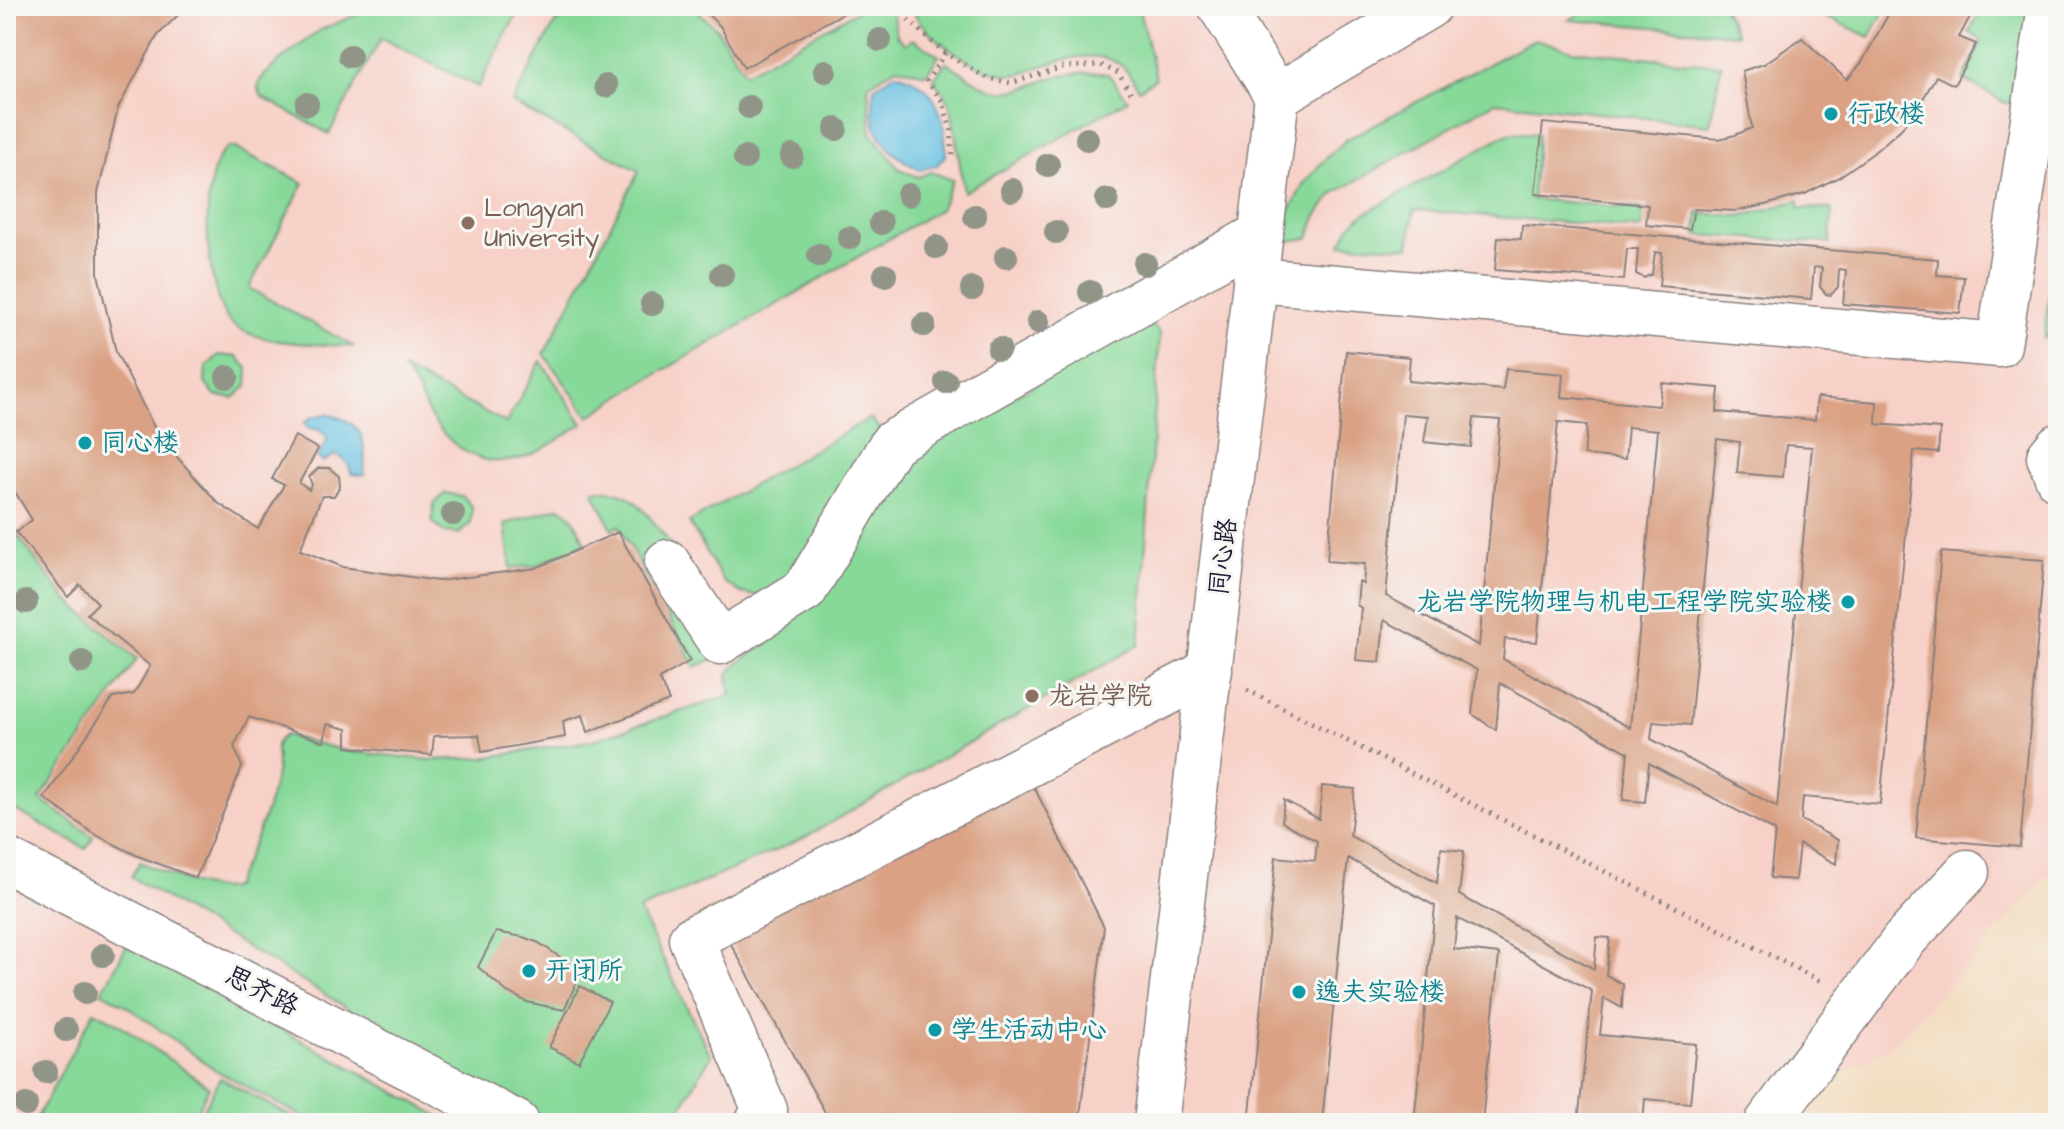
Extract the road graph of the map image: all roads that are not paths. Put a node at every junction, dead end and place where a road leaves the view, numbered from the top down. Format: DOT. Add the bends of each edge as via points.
graph roads {
  1 [pos="1220,6"];
  2 [pos="1429,6"];
  3 [pos="2050,6"];
  4 [pos="1277,96"];
  5 [pos="1261,234"];
  6 [pos="1256,280"];
  7 [pos="2058,446"];
  8 [pos="2058,479"];
  9 [pos="667,562"];
  10 [pos="1210,671"];
  11 [pos="6,860"];
  12 [pos="1967,872"];
  13 [pos="517,1123"];
  14 [pos="757,1123"];
  15 [pos="1156,1123"];
  16 [pos="1767,1123"];
  1 -- 4 [label="street"];
  2 -- 4 [label="street"];
  3 -- 6 [label="street" via="1999,345"];
  4 -- 5 [label="street, 同心路"];
  5 -- 6 [label="street, 同心路"];
  5 -- 9 [label="street" via="892,443 805,590 720,642"];
  6 -- 10 [label="street, 同心路"];
  7 -- 8 [label="street" via="2049,457"];
  10 -- 14 [label="street" via="691,939 765,1110"];
  10 -- 15 [label="street, 同心路"];
  11 -- 13 [label="street, 思齐路"];
  12 -- 16 [label="street" via="1904,940"];
}
